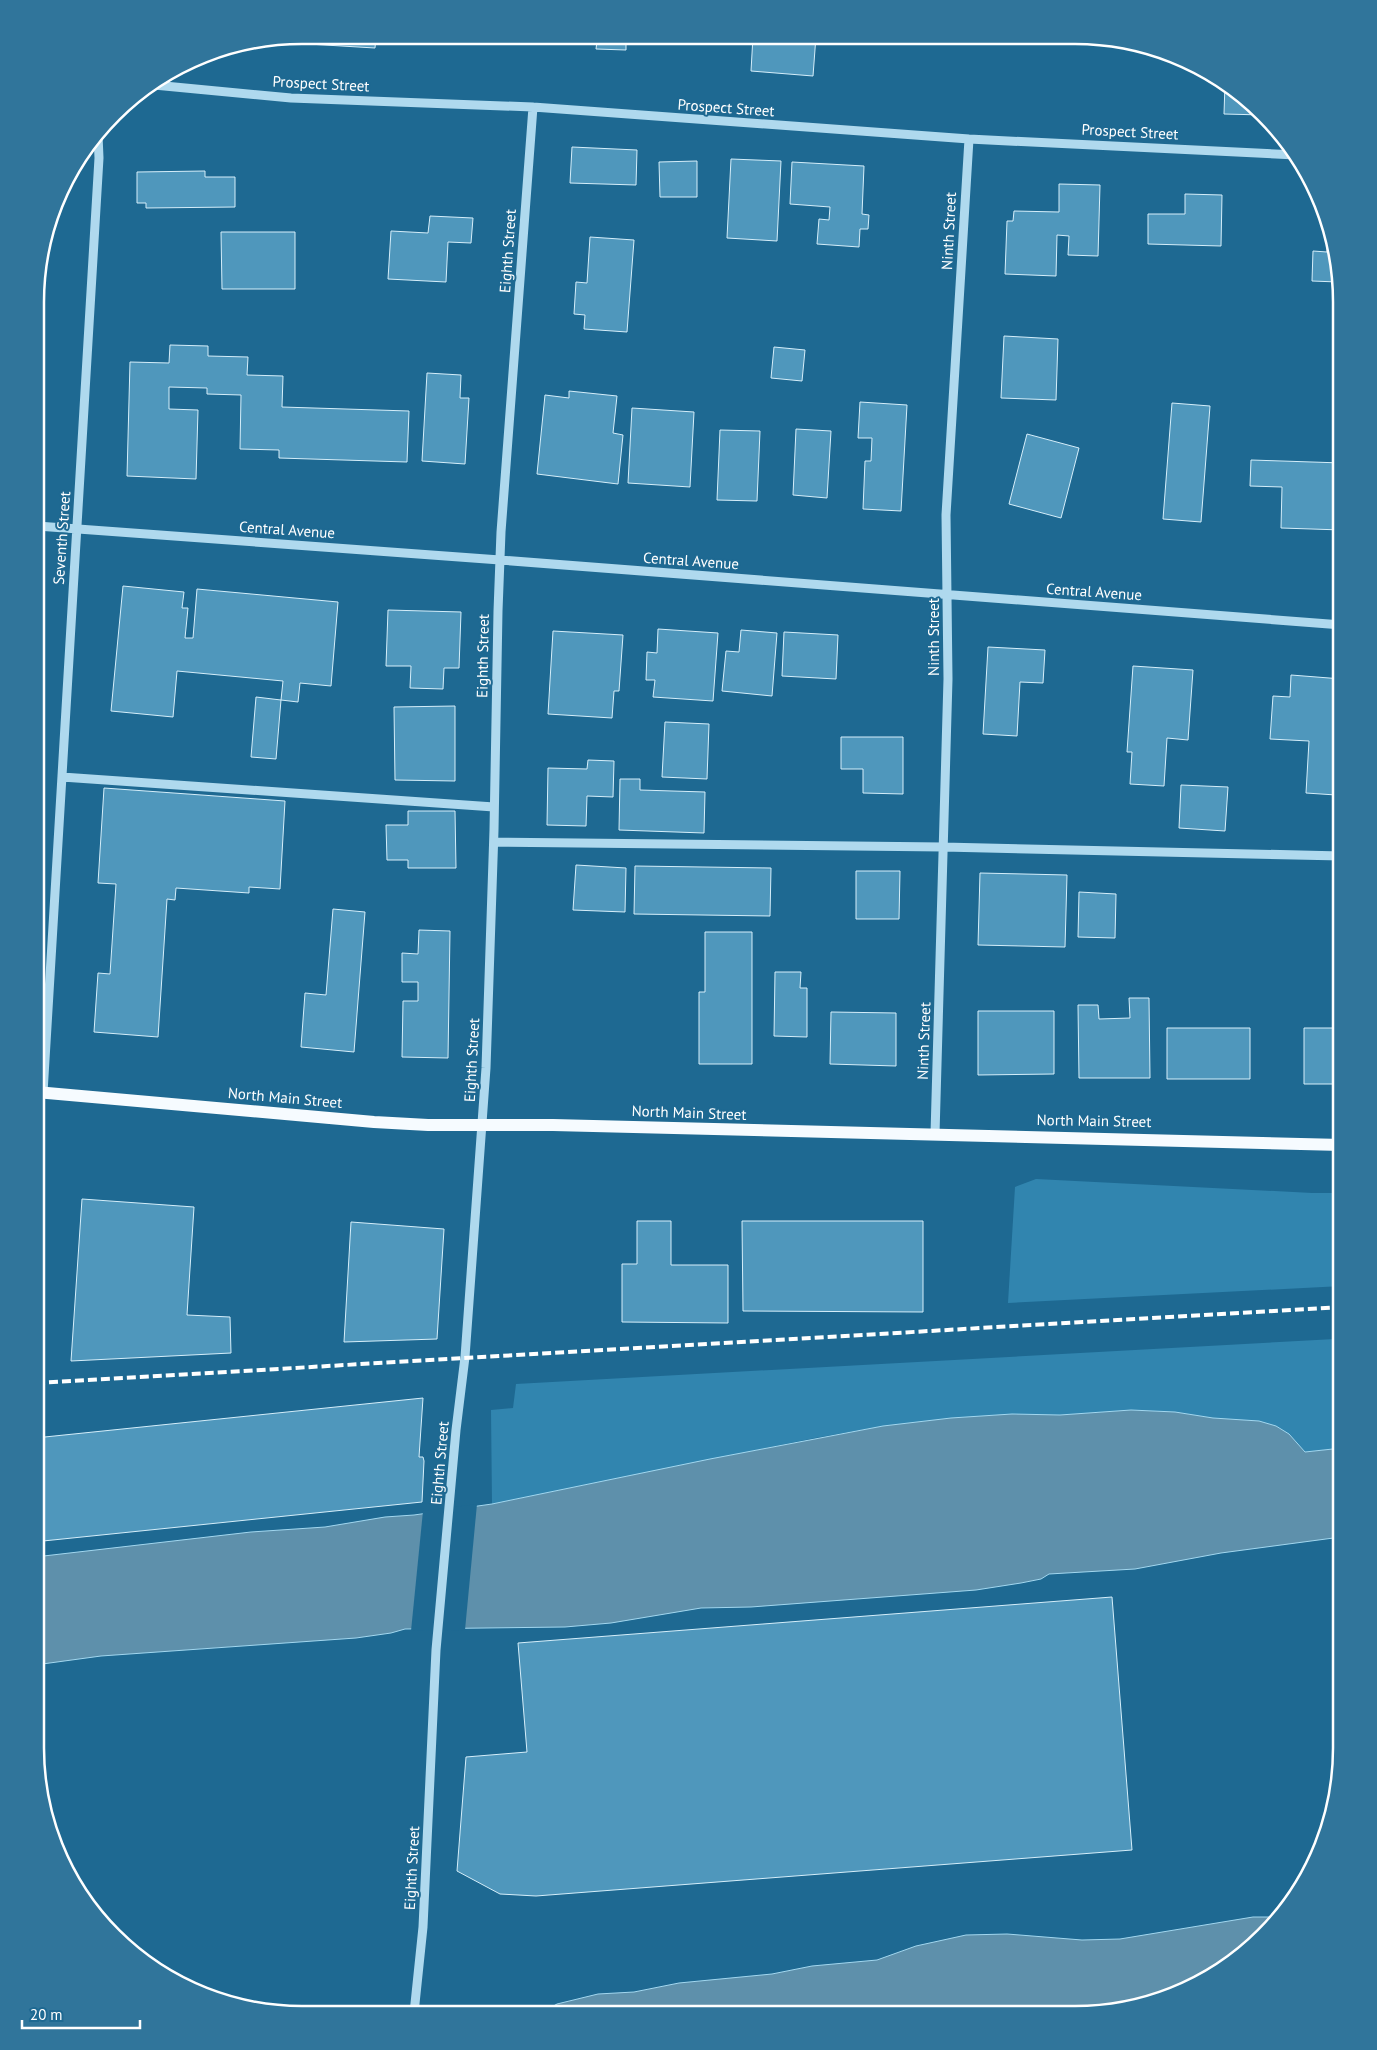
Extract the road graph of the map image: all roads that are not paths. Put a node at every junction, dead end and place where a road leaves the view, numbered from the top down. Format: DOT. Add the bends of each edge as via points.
graph roads {
  1 [pos="160,86"];
  2 [pos="533,107"];
  3 [pos="968,139"];
  4 [pos="98,143"];
  5 [pos="1287,155"];
  6 [pos="44,527"];
  7 [pos="77,529"];
  8 [pos="500,560"];
  9 [pos="947,595"];
  10 [pos="1333,624"];
  11 [pos="62,777"];
  12 [pos="494,807"];
  13 [pos="494,842"];
  14 [pos="943,847"];
  15 [pos="1333,856"];
  16 [pos="44,1024"];
  17 [pos="44,1092"];
  18 [pos="482,1126"];
  19 [pos="935,1134"];
  20 [pos="1333,1144"];
  21 [pos="415,2006"];
  1 -- 2 [label="street, Prospect Street" via="291,98"];
  2 -- 3 [label="street, Prospect Street"];
  2 -- 8 [label="street, Eighth Street"];
  3 -- 5 [label="street, Prospect Street"];
  3 -- 9 [label="street, Ninth Street" via="946,514"];
  4 -- 7 [label="street, Seventh Street"];
  6 -- 7 [label="street, Central Avenue"];
  7 -- 8 [label="street, Central Avenue"];
  7 -- 11 [label="street, Seventh Street"];
  8 -- 9 [label="street, Central Avenue"];
  8 -- 12 [label="street, Eighth Street"];
  9 -- 10 [label="street, Central Avenue"];
  9 -- 14 [label="street, Ninth Street"];
  11 -- 12 [label="street"];
  11 -- 16 [label="street, Seventh Street"];
  12 -- 13 [label="street, Eighth Street"];
  13 -- 14 [label="street"];
  13 -- 18 [label="street, Eighth Street"];
  14 -- 15 [label="street"];
  14 -- 19 [label="street, Ninth Street"];
  17 -- 18 [label="main road, North Main Street" via="374,1122"];
  18 -- 19 [label="main road, North Main Street"];
  18 -- 21 [label="street, Eighth Street" via="465,1358 438,1632 423,1927"];
  19 -- 20 [label="main road, North Main Street"];
}
